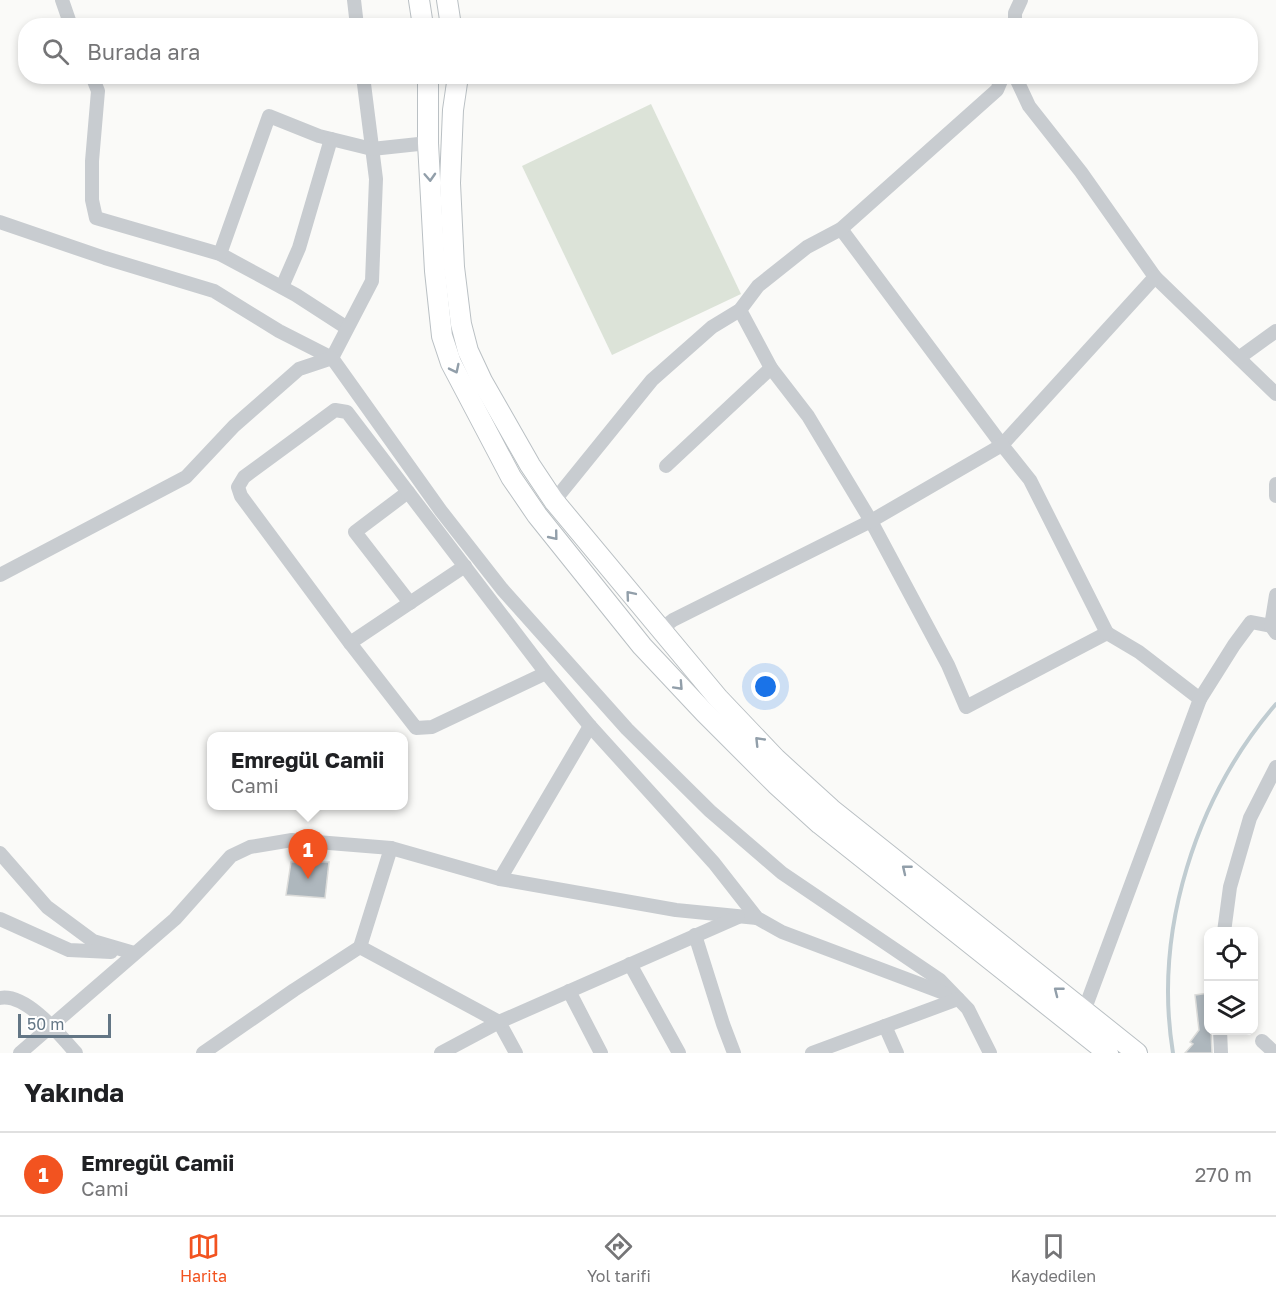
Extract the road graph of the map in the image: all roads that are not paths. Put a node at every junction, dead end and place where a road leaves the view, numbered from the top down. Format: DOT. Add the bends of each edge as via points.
graph roads {
  1 [pos="62,0"];
  2 [pos="354,0"];
  3 [pos="419,0"];
  4 [pos="447,0"];
  5 [pos="1021,0"];
  6 [pos="68,18"];
  7 [pos="356,18"];
  8 [pos="422,18"];
  9 [pos="450,18"];
  10 [pos="1015,18"];
  11 [pos="95,84"];
  12 [pos="364,84"];
  13 [pos="427,84"];
  14 [pos="457,84"];
  15 [pos="1000,84"];
  16 [pos="1019,84"];
  17 [pos="331,139"];
  18 [pos="422,143"];
  19 [pos="372,149"];
  20 [pos="0,222"];
  21 [pos="841,229"];
  22 [pos="220,254"];
  23 [pos="1155,277"];
  24 [pos="282,287"];
  25 [pos="740,310"];
  26 [pos="347,328"];
  27 [pos="1276,331"];
  28 [pos="1240,357"];
  29 [pos="332,358"];
  30 [pos="771,368"];
  31 [pos="1276,394"];
  32 [pos="1002,445"];
  33 [pos="666,466"];
  34 [pos="1276,484"];
  35 [pos="408,492"];
  36 [pos="1276,495"];
  37 [pos="554,501"];
  38 [pos="537,515"];
  39 [pos="871,521"];
  40 [pos="465,566"];
  41 [pos="0,575"];
  42 [pos="1276,595"];
  43 [pos="410,603"];
  44 [pos="1273,629"];
  45 [pos="660,630"];
  46 [pos="1107,633"];
  47 [pos="350,644"];
  48 [pos="546,673"];
  49 [pos="1200,699"];
  50 [pos="590,726"];
  51 [pos="1276,767"];
  52 [pos="391,848"];
  53 [pos="1,855"];
  54 [pos="500,879"];
  55 [pos="740,916"];
  56 [pos="757,918"];
  57 [pos="0,920"];
  58 [pos="1225,927"];
  59 [pos="695,935"];
  60 [pos="360,947"];
  61 [pos="134,953"];
  62 [pos="630,964"];
  63 [pos="569,991"];
  64 [pos="0,998"];
  65 [pos="957,998"];
  66 [pos="1084,1011"];
  67 [pos="499,1022"];
  68 [pos="50,1025"];
  69 [pos="885,1026"];
  70 [pos="1220,1035"];
  71 [pos="1262,1041"];
  72 [pos="20,1053"];
  73 [pos="76,1053"];
  74 [pos="203,1053"];
  75 [pos="441,1053"];
  76 [pos="516,1053"];
  77 [pos="601,1053"];
  78 [pos="679,1053"];
  79 [pos="734,1053"];
  80 [pos="812,1053"];
  81 [pos="897,1053"];
  82 [pos="990,1053"];
  83 [pos="1108,1053"];
  84 [pos="1137,1053"];
  85 [pos="1221,1053"];
  86 [pos="1275,1053"];
  1 -- 6 [label="street"];
  2 -- 7 [label="street"];
  3 -- 8 [label="street"];
  4 -- 9 [label="street"];
  5 -- 10 [label="street"];
  11 -- 22 [label="street" via="92,200 96,218"];
  12 -- 19 [label="street"];
  13 -- 18 [label="street"];
  14 -- 37 [label="street" via="450,183 461,324 482,381"];
  15 -- 21 [label="street"];
  16 -- 23 [label="street" via="1029,106"];
  17 -- 19 [label="street"];
  17 -- 22 [label="street" via="269,116"];
  17 -- 24 [label="street" via="299,248"];
  18 -- 19 [label="street"];
  18 -- 38 [label="street, one-way" via="442,336 451,363 511,477"];
  19 -- 26 [label="street" via="376,179 372,281"];
  20 -- 29 [label="street" via="214,291"];
  21 -- 25 [label="street" via="807,247 758,286"];
  21 -- 32 [label="street"];
  22 -- 24 [label="street"];
  23 -- 28 [label="street"];
  23 -- 32 [label="street"];
  24 -- 26 [label="street"];
  25 -- 30 [label="street"];
  25 -- 37 [label="street" via="712,327 652,380"];
  26 -- 29 [label="street"];
  27 -- 28 [label="street"];
  28 -- 31 [label="street"];
  29 -- 41 [label="street" via="299,369 234,426 186,477"];
  29 -- 65 [label="street" via="502,589 627,729 710,812 782,873 940,980"];
  30 -- 33 [label="street"];
  30 -- 39 [label="street" via="808,416"];
  32 -- 39 [label="street"];
  32 -- 46 [label="street" via="1030,480"];
  34 -- 36 [label="street"];
  35 -- 40 [label="street"];
  35 -- 43 [label="street" via="355,532"];
  35 -- 47 [label="street" via="346,412 335,410 244,477 238,487"];
  37 -- 38 [label="street"];
  45 -- 37 [label="street, one-way"];
  38 -- 83 [label="street, one-way" via="642,646 776,784 820,824"];
  39 -- 45 [label="street"];
  39 -- 46 [label="street" via="948,665 966,707"];
  40 -- 43 [label="street"];
  40 -- 48 [label="street"];
  42 -- 44 [label="street"];
  43 -- 47 [label="street"];
  44 -- 49 [label="street" via="1251,622"];
  66 -- 45 [label="street, one-way" via="831,809 776,759"];
  46 -- 49 [label="street" via="1139,652"];
  47 -- 48 [label="street" via="416,728 432,728"];
  48 -- 50 [label="street"];
  49 -- 66 [label="street"];
  50 -- 54 [label="street"];
  50 -- 56 [label="street"];
  51 -- 58 [label="street" via="1250,818 1230,887"];
  52 -- 54 [label="street"];
  52 -- 60 [label="street"];
  52 -- 61 [label="street" via="291,840 250,847 231,856 175,919"];
  53 -- 61 [label="street" via="46,907 93,941"];
  54 -- 55 [label="street" via="676,910"];
  55 -- 56 [label="street"];
  55 -- 59 [label="street"];
  56 -- 65 [label="street" via="782,932"];
  57 -- 61 [label="street" via="69,950"];
  59 -- 62 [label="street"];
  59 -- 79 [label="street"];
  60 -- 67 [label="street"];
  60 -- 74 [label="street"];
  61 -- 68 [label="street"];
  62 -- 63 [label="street"];
  62 -- 78 [label="street"];
  63 -- 67 [label="street"];
  63 -- 77 [label="street"];
  64 -- 68 [label="street" via="22,1002"];
  65 -- 69 [label="street"];
  65 -- 82 [label="street" via="968,1009"];
  66 -- 84 [label="street"];
  67 -- 75 [label="street"];
  67 -- 76 [label="street"];
  68 -- 72 [label="street"];
  68 -- 73 [label="street"];
  69 -- 80 [label="street"];
  69 -- 81 [label="street"];
  70 -- 85 [label="street"];
  71 -- 86 [label="street"];
}
